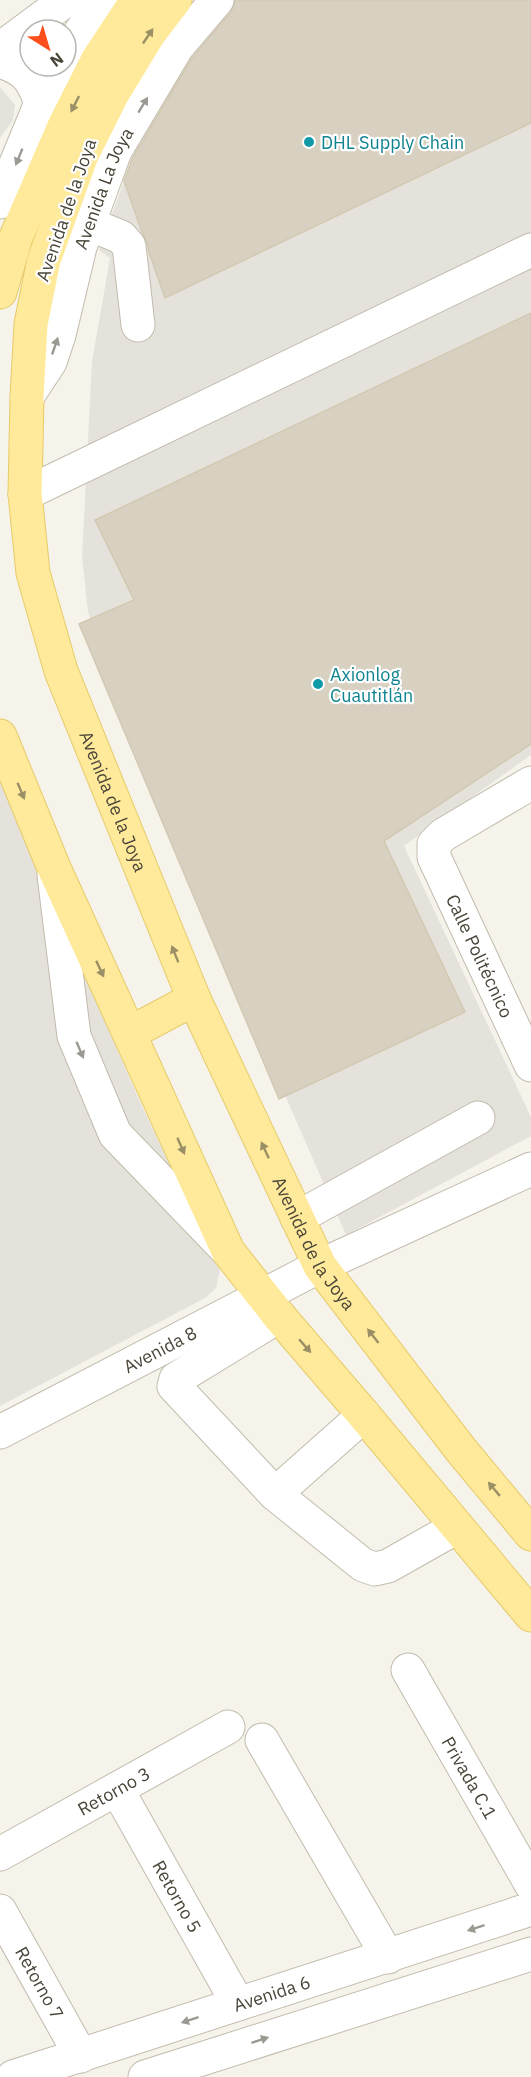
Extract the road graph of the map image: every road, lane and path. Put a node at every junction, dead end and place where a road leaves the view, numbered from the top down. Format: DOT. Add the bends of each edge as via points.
graph roads {
  1 [pos="66,0"];
  2 [pos="103,0"];
  3 [pos="137,0"];
  4 [pos="175,0"];
  5 [pos="217,0"];
  6 [pos="78,37"];
  7 [pos="0,50"];
  8 [pos="0,61"];
  9 [pos="55,78"];
  10 [pos="41,103"];
  11 [pos="0,202"];
  12 [pos="88,224"];
  13 [pos="531,250"];
  14 [pos="0,292"];
  15 [pos="138,326"];
  16 [pos="27,397"];
  17 [pos="24,494"];
  18 [pos="0,736"];
  19 [pos="531,783"];
  20 [pos="54,868"];
  21 [pos="194,999"];
  22 [pos="130,1033"];
  23 [pos="531,1065"];
  24 [pos="478,1118"];
  25 [pos="531,1169"];
  26 [pos="297,1218"];
  27 [pos="228,1251"];
  28 [pos="320,1266"];
  29 [pos="271,1306"];
  30 [pos="223,1333"];
  31 [pos="364,1415"];
  32 [pos="0,1432"];
  33 [pos="275,1494"];
  34 [pos="457,1527"];
  35 [pos="531,1534"];
  36 [pos="531,1615"];
  37 [pos="408,1670"];
  38 [pos="228,1727"];
  39 [pos="262,1740"];
  40 [pos="117,1789"];
  41 [pos="0,1854"];
  42 [pos="531,1884"];
  43 [pos="531,1909"];
  44 [pos="0,1911"];
  45 [pos="531,1954"];
  46 [pos="388,1957"];
  47 [pos="238,2004"];
  48 [pos="81,2056"];
  49 [pos="13,2077"];
  50 [pos="145,2077"];
  1 -- 7 [label="street"];
  2 -- 6 [label="street"];
  3 -- 14 [label="main road, Avenida de la Joya, one-way" via="98,59 65,124 16,237"];
  16 -- 4 [label="main road, Avenida de la Joya, one-way" via="31,324 44,260 82,155 112,95"];
  12 -- 5 [label="street, Avenida La Joya, one-way" via="115,152 177,47"];
  8 -- 10 [label="street" via="22,71 34,84"];
  9 -- 10 [label="street"];
  10 -- 11 [label="street, one-way"];
  12 -- 15 [label="street" via="121,237 129,246"];
  16 -- 12 [label="street, Avenida La Joya, one-way" via="50,362"];
  13 -- 17 [label="street"];
  16 -- 17 [label="main road, Avenida de la Joya"];
  21 -- 17 [label="main road, Avenida de la Joya, one-way" via="61,671 33,573"];
  18 -- 20 [label="main road, one-way"];
  19 -- 23 [label="street, Calle Politécnico" via="434,844 434,857"];
  20 -- 22 [label="main road, one-way"];
  20 -- 27 [label="street, one-way" via="74,1036 115,1134"];
  21 -- 22 [label="main road"];
  26 -- 21 [label="main road, Avenida de la Joya, one-way"];
  22 -- 27 [label="main road, one-way"];
  24 -- 26 [label="street"];
  25 -- 28 [label="street, Avenida 8"];
  26 -- 28 [label="main road, Avenida de la Joya"];
  27 -- 29 [label="main road"];
  28 -- 29 [label="street, Avenida 8"];
  35 -- 28 [label="main road, Avenida de la Joya, one-way" via="461,1450"];
  29 -- 30 [label="street, Avenida 8"];
  29 -- 31 [label="main road, one-way"];
  30 -- 32 [label="street, Avenida 8"];
  30 -- 33 [label="street" via="176,1379 174,1386"];
  31 -- 33 [label="street"];
  31 -- 34 [label="main road"];
  33 -- 34 [label="street" via="363,1565 375,1569 388,1566"];
  34 -- 36 [label="main road"];
  37 -- 42 [label="street, Privada C.1"];
  38 -- 40 [label="street, Retorno 3"];
  39 -- 46 [label="street"];
  40 -- 41 [label="street, Retorno 3"];
  40 -- 47 [label="street, Retorno 5"];
  43 -- 46 [label="street, Avenida 6, one-way"];
  44 -- 48 [label="street, Retorno 7"];
  50 -- 45 [label="street, one-way"];
  46 -- 47 [label="street, Avenida 6"];
  47 -- 48 [label="street, Avenida 6, one-way"];
  48 -- 49 [label="street, Avenida 6"];
}
